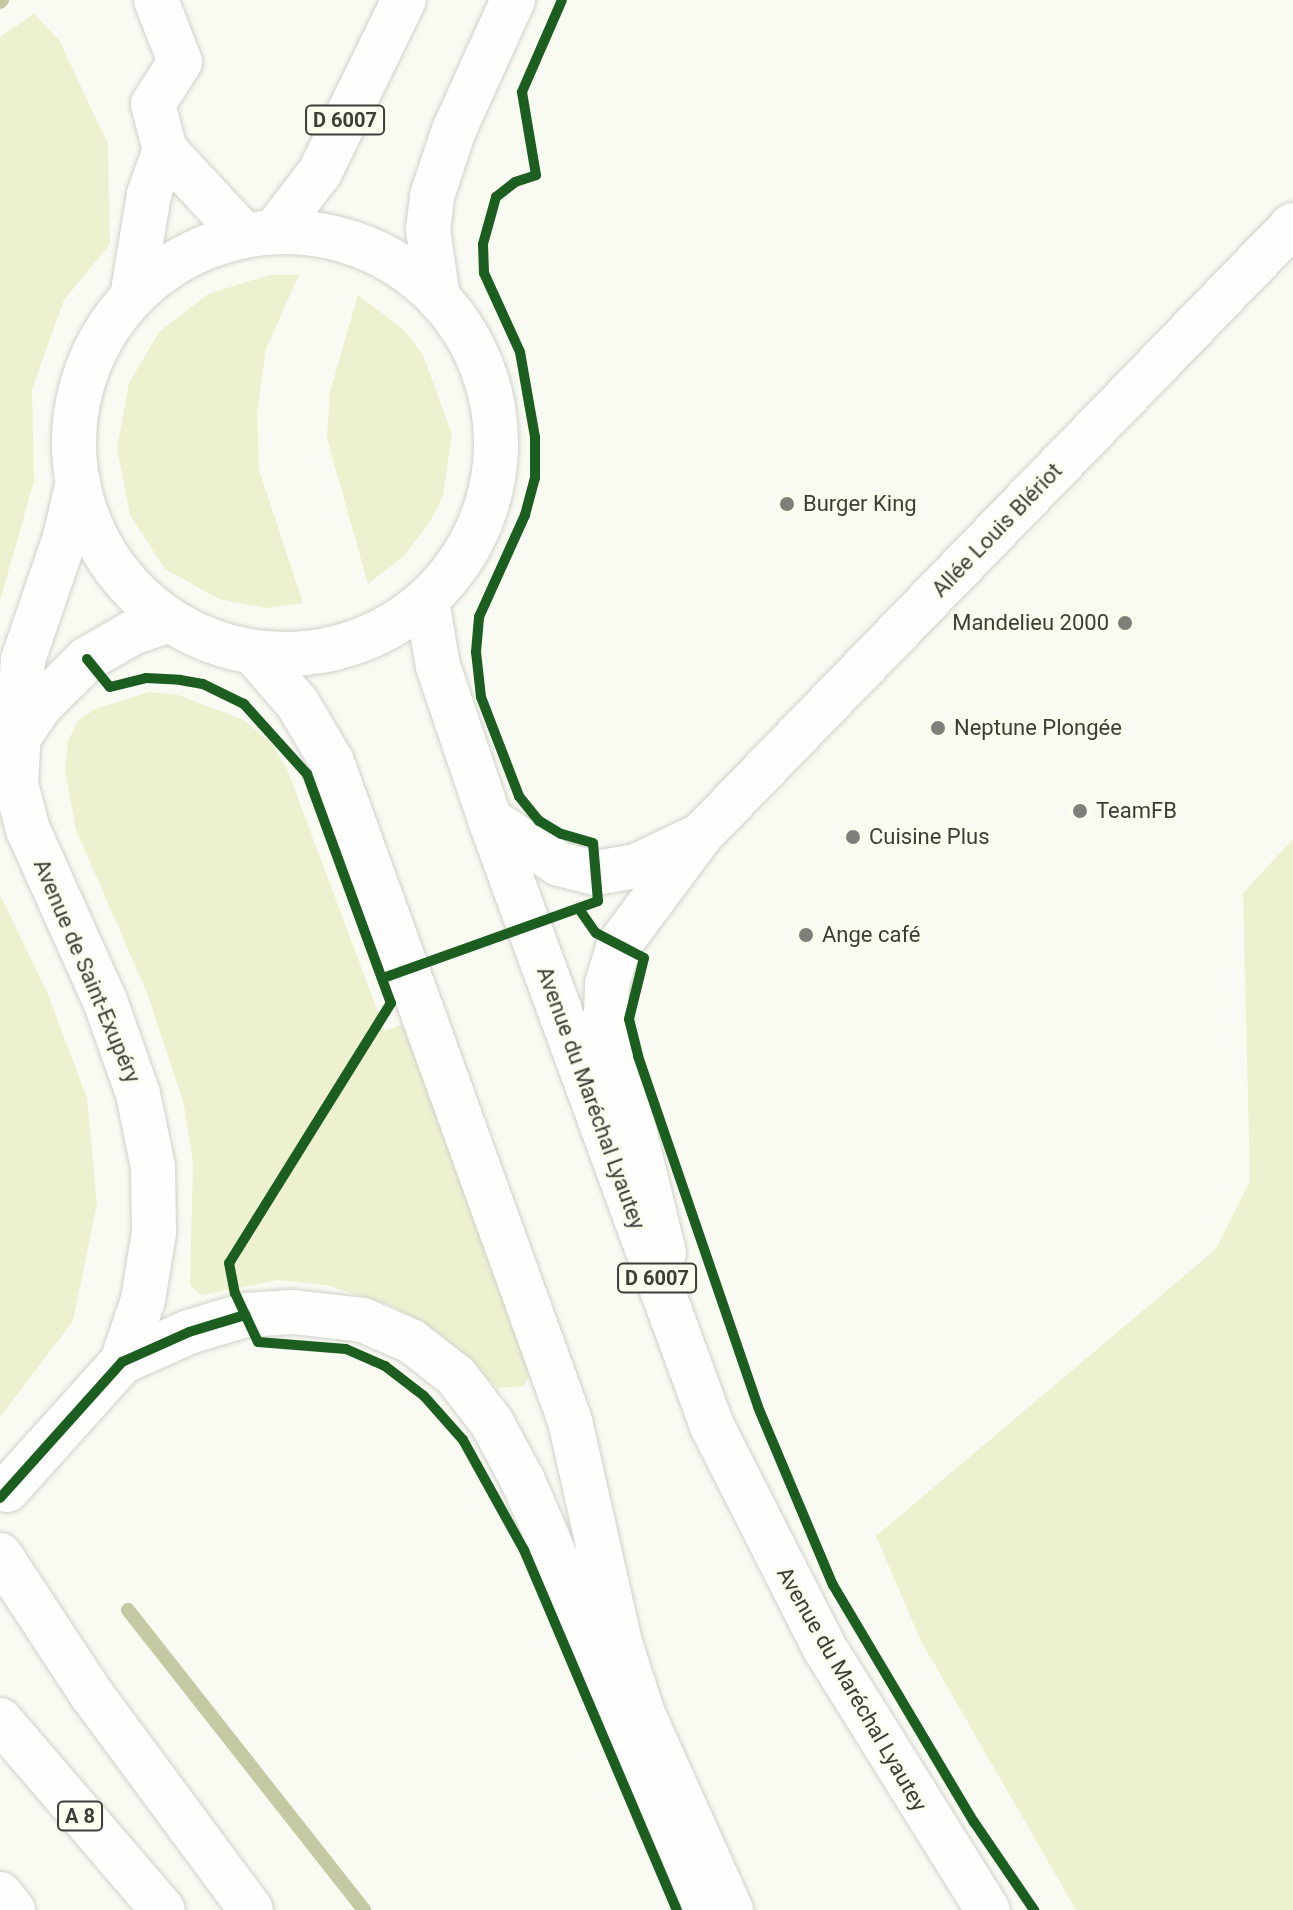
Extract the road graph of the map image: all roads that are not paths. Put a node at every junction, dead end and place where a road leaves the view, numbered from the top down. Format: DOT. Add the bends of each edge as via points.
graph roads {
  1 [pos="156,0"];
  2 [pos="404,0"];
  3 [pos="513,0"];
  4 [pos="165,150"];
  5 [pos="1293,225"];
  6 [pos="259,234"];
  7 [pos="132,297"];
  8 [pos="438,298"];
  9 [pos="78,482"];
  10 [pos="427,601"];
  11 [pos="167,621"];
  12 [pos="253,652"];
  13 [pos="17,740"];
  14 [pos="490,820"];
  15 [pos="701,835"];
  16 [pos="685,1353"];
  17 [pos="122,1362"];
  18 [pos="7,1490"];
  19 [pos="0,1555"];
  20 [pos="0,1720"];
  21 [pos="0,1894"];
  22 [pos="0,1900"];
  23 [pos="12,1910"];
  24 [pos="163,1910"];
  25 [pos="251,1910"];
  26 [pos="707,1910"];
  27 [pos="731,1910"];
  28 [pos="988,1910"];
  1 -- 4 [label="main road" via="180,62 153,104"];
  2 -- 6 [label="main road, D 6007" via="320,172"];
  3 -- 8 [label="main road" via="454,130 432,196 428,230"];
  4 -- 6 [label="main road"];
  4 -- 7 [label="main road" via="149,194"];
  5 -- 15 [label="main road, Allée Louis Blériot"];
  6 -- 7 [label="main road" via="184,257"];
  6 -- 8 [label="main road" via="306,230 350,239 416,277"];
  7 -- 9 [label="main road" via="94,352 86,377 75,416"];
  8 -- 10 [label="main road" via="471,345 490,393 497,444 490,496 466,557"];
  9 -- 11 [label="main road" via="111,566 139,601"];
  9 -- 13 [label="main road, Avenue de Saint-Exupéry" via="23,660"];
  10 -- 12 [label="main road" via="358,642 317,652"];
  10 -- 14 [label="main road, Avenue du Maréchal Lyautey / D 6007" via="438,666"];
  11 -- 12 [label="main road" via="214,644"];
  11 -- 13 [label="main road" via="132,633 87,659 39,707"];
  12 -- 27 [label="main road" via="298,704 332,762 570,1421 620,1643 643,1714"];
  13 -- 17 [label="main road, Avenue de Saint-Exupéry" via="16,784 28,830 105,1001 138,1094 153,1167 152,1246 143,1300"];
  14 -- 15 [label="main road" via="559,864 596,873 636,866"];
  14 -- 16 [label="main road, Avenue du Maréchal Lyautey / D 6007"];
  15 -- 16 [label="main road" via="619,945 607,984 606,1015 632,1108"];
  16 -- 28 [label="main road, Avenue du Maréchal Lyautey / D 6007" via="731,1468 824,1647"];
  17 -- 18 [label="main road, Avenue de Saint-Exupéry"];
  17 -- 26 [label="main road" via="189,1332 245,1315 293,1312 363,1320 411,1341 456,1376 492,1423 523,1481"];
  19 -- 25 [label="main road" via="92,1695"];
  20 -- 24 [label="main road, A 8"];
  21 -- 23 [label="main road"];
  22 -- 23 [label="main road"];
}
